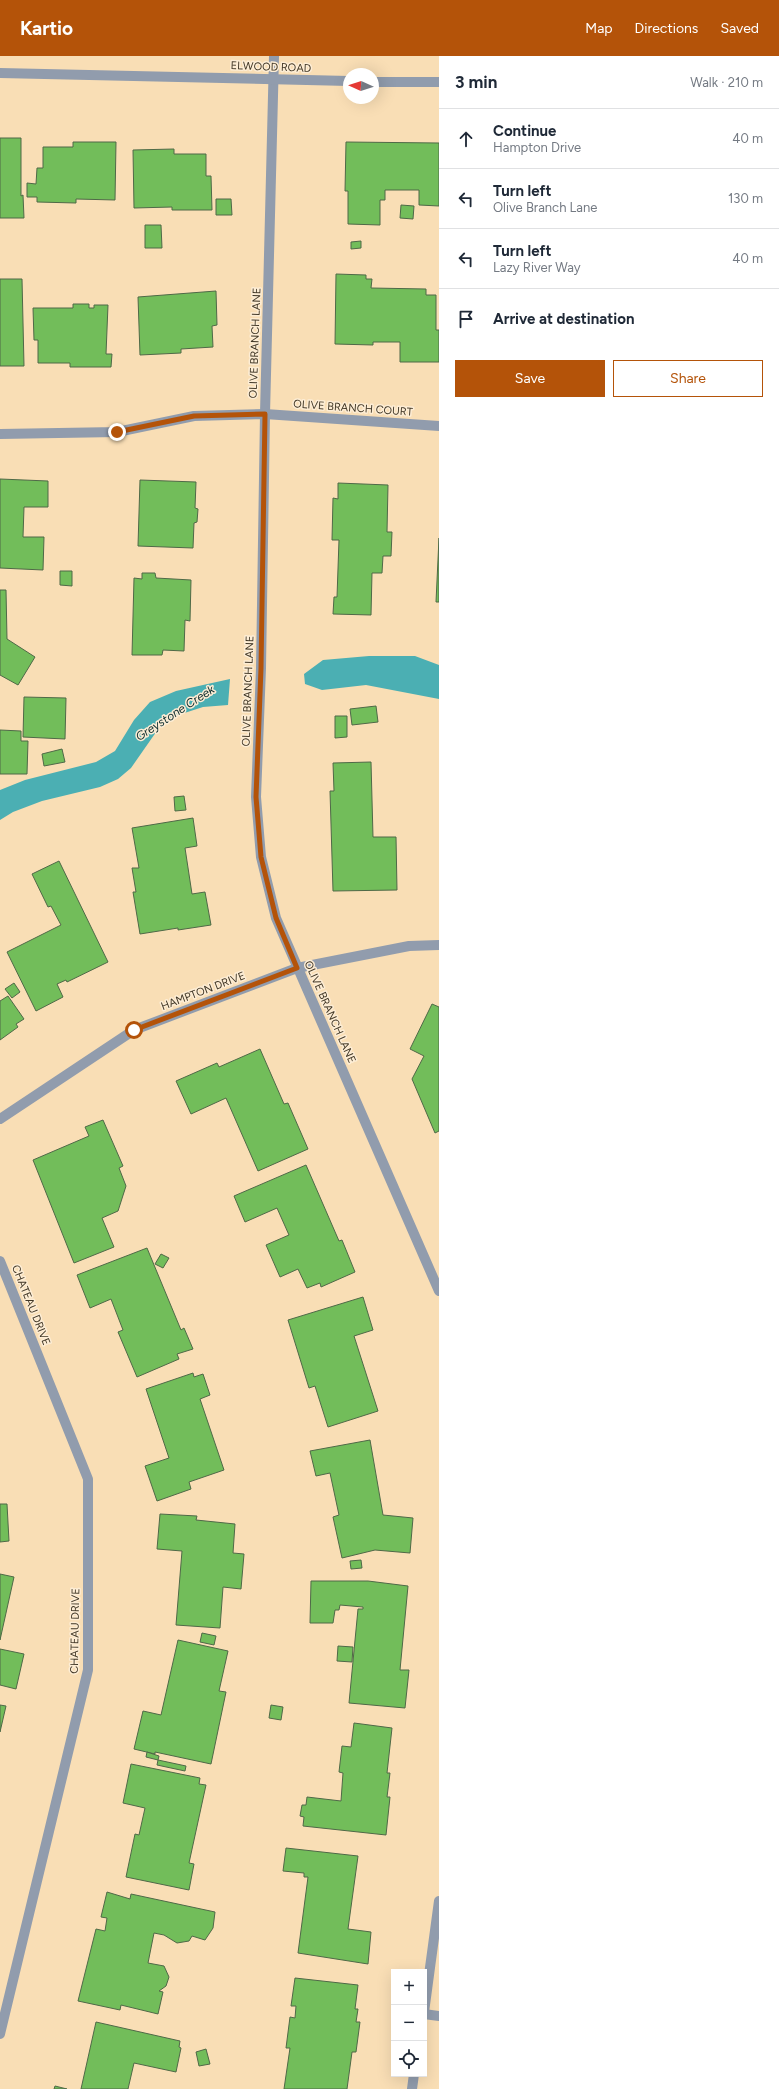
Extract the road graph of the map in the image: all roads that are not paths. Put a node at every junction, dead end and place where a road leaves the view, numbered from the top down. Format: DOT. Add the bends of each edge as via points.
graph roads {
  1 [pos="274,56"];
  2 [pos="0,73"];
  3 [pos="274,80"];
  4 [pos="343,81"];
  5 [pos="379,82"];
  6 [pos="439,82"];
  7 [pos="265,414"];
  8 [pos="439,426"];
  9 [pos="0,434"];
  10 [pos="439,945"];
  11 [pos="297,968"];
  12 [pos="0,1119"];
  13 [pos="0,1261"];
  14 [pos="439,1291"];
  15 [pos="439,1901"];
  16 [pos="425,2005"];
  17 [pos="427,2014"];
  18 [pos="439,2016"];
  19 [pos="0,2034"];
  20 [pos="414,2077"];
  21 [pos="412,2089"];
  1 -- 3 [label="street, OLIVE BRANCH LANE"];
  2 -- 3 [label="street, ELWOOD ROAD"];
  3 -- 4 [label="street, ELWOOD ROAD"];
  3 -- 7 [label="street, OLIVE BRANCH LANE"];
  5 -- 6 [label="street"];
  7 -- 8 [label="street, OLIVE BRANCH COURT"];
  7 -- 9 [label="street, OLIVE BRANCH COURT" via="194,416 117,432"];
  7 -- 11 [label="street, OLIVE BRANCH LANE" via="256,797 261,857 276,918"];
  10 -- 11 [label="street, HAMPTON DRIVE" via="409,946"];
  11 -- 12 [label="street, HAMPTON DRIVE" via="134,1030"];
  11 -- 14 [label="street, OLIVE BRANCH LANE"];
  13 -- 19 [label="street, CHATEAU DRIVE" via="88,1479 88,1670"];
  15 -- 16 [label="street"];
  17 -- 18 [label="street"];
  20 -- 21 [label="street"];
}
